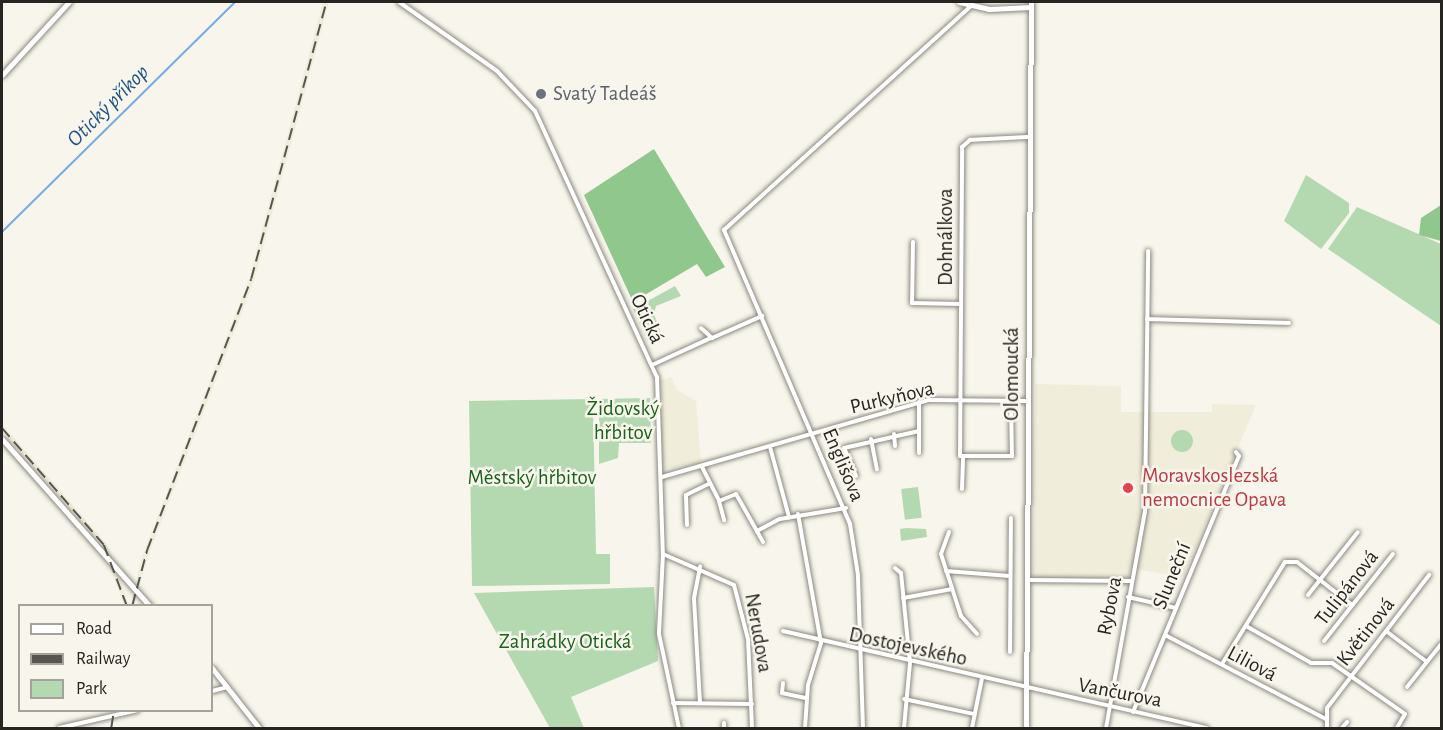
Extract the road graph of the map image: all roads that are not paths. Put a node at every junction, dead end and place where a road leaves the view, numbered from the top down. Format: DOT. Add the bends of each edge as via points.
graph roads {
  1 [pos="69,2"];
  2 [pos="399,2"];
  3 [pos="959,2"];
  4 [pos="1030,4"];
  5 [pos="971,6"];
  6 [pos="2,75"];
  7 [pos="1031,137"];
  8 [pos="913,242"];
  9 [pos="1148,251"];
  10 [pos="961,304"];
  11 [pos="762,316"];
  12 [pos="1147,320"];
  13 [pos="1289,323"];
  14 [pos="701,327"];
  15 [pos="712,338"];
  16 [pos="652,365"];
  17 [pos="958,400"];
  18 [pos="1011,401"];
  19 [pos="1028,401"];
  20 [pos="919,402"];
  21 [pos="919,431"];
  22 [pos="814,433"];
  23 [pos="894,434"];
  24 [pos="2,439"];
  25 [pos="871,439"];
  26 [pos="895,446"];
  27 [pos="770,447"];
  28 [pos="1236,452"];
  29 [pos="919,453"];
  30 [pos="963,456"];
  31 [pos="702,467"];
  32 [pos="877,469"];
  33 [pos="856,476"];
  34 [pos="662,477"];
  35 [pos="709,484"];
  36 [pos="962,489"];
  37 [pos="719,501"];
  38 [pos="846,508"];
  39 [pos="798,514"];
  40 [pos="789,516"];
  41 [pos="1011,518"];
  42 [pos="723,520"];
  43 [pos="687,525"];
  44 [pos="757,531"];
  45 [pos="949,531"];
  46 [pos="1358,532"];
  47 [pos="763,542"];
  48 [pos="663,554"];
  49 [pos="1393,554"];
  50 [pos="700,567"];
  51 [pos="894,568"];
  52 [pos="946,571"];
  53 [pos="1429,575"];
  54 [pos="1010,576"];
  55 [pos="1320,579"];
  56 [pos="1027,580"];
  57 [pos="1131,581"];
  58 [pos="952,589"];
  59 [pos="1308,595"];
  60 [pos="1128,597"];
  61 [pos="903,598"];
  62 [pos="148,604"];
  63 [pos="1353,605"];
  64 [pos="1176,608"];
  65 [pos="1246,626"];
  66 [pos="783,631"];
  67 [pos="1386,631"];
  68 [pos="977,634"];
  69 [pos="1165,635"];
  70 [pos="1324,641"];
  71 [pos="821,643"];
  72 [pos="1442,643"];
  73 [pos="861,652"];
  74 [pos="1010,652"];
  75 [pos="1427,662"];
  76 [pos="910,663"];
  77 [pos="1222,664"];
  78 [pos="213,669"];
  79 [pos="1350,676"];
  80 [pos="982,678"];
  81 [pos="783,683"];
  82 [pos="228,687"];
  83 [pos="1407,687"];
  84 [pos="1027,689"];
  85 [pos="213,691"];
  86 [pos="805,698"];
  87 [pos="904,699"];
  88 [pos="674,704"];
  89 [pos="700,704"];
  90 [pos="752,704"];
  91 [pos="1106,706"];
  92 [pos="134,712"];
  93 [pos="1133,712"];
  94 [pos="974,714"];
  95 [pos="1326,719"];
  96 [pos="1347,722"];
  97 [pos="724,723"];
  98 [pos="1194,723"];
  99 [pos="59,729"];
  100 [pos="259,729"];
  101 [pos="679,729"];
  102 [pos="724,729"];
  103 [pos="752,729"];
  104 [pos="805,729"];
  105 [pos="863,729"];
  106 [pos="904,729"];
  107 [pos="972,729"];
  108 [pos="1026,729"];
  109 [pos="1106,729"];
  110 [pos="1196,729"];
  111 [pos="1207,729"];
  112 [pos="1327,729"];
  113 [pos="1342,729"];
  114 [pos="1397,729"];
  1 -- 6 [label="main road"];
  2 -- 16 [label="street, Otická" via="497,70 532,106"];
  3 -- 5 [label="main road"];
  4 -- 5 [label="main road"];
  4 -- 7 [label="main road, Olomoucká"];
  5 -- 11 [label="street, Englišova" via="724,230"];
  7 -- 10 [label="street, Dohnálkova" via="963,145"];
  7 -- 19 [label="main road, Olomoucká"];
  8 -- 10 [label="street" via="912,303"];
  9 -- 12 [label="street, Rybova"];
  10 -- 17 [label="street, Dohnálkova"];
  11 -- 15 [label="street"];
  11 -- 22 [label="street, Englišova"];
  12 -- 13 [label="street"];
  12 -- 57 [label="street, Rybova" via="1145,511"];
  14 -- 15 [label="street"];
  15 -- 16 [label="street"];
  16 -- 34 [label="street, Otická" via="660,390"];
  17 -- 18 [label="street, Purkyňova"];
  17 -- 20 [label="street, Purkyňova"];
  17 -- 30 [label="street"];
  18 -- 19 [label="street, Purkyňova"];
  18 -- 30 [label="street, Olomoucká" via="1012,456"];
  19 -- 56 [label="main road, Olomoucká"];
  20 -- 21 [label="street"];
  20 -- 22 [label="street, Purkyňova"];
  21 -- 23 [label="street"];
  21 -- 29 [label="street"];
  22 -- 27 [label="street, Purkyňova"];
  22 -- 38 [label="street, Englišova"];
  23 -- 25 [label="street"];
  23 -- 26 [label="street"];
  24 -- 62 [label="main road"];
  25 -- 32 [label="street"];
  25 -- 33 [label="street" via="844,447"];
  27 -- 31 [label="street, Purkyňova"];
  27 -- 40 [label="street"];
  28 -- 64 [label="street, Sluneční" via="1239,456"];
  30 -- 36 [label="street"];
  31 -- 34 [label="street, Purkyňova"];
  31 -- 35 [label="street"];
  34 -- 48 [label="street, Otická"];
  35 -- 37 [label="street"];
  35 -- 43 [label="street" via="686,495"];
  37 -- 42 [label="street"];
  37 -- 44 [label="street" via="736,494"];
  38 -- 39 [label="street"];
  38 -- 73 [label="street, Englišova" via="856,556"];
  39 -- 40 [label="street"];
  39 -- 71 [label="street"];
  40 -- 44 [label="street"];
  41 -- 54 [label="street"];
  44 -- 47 [label="street"];
  45 -- 52 [label="street" via="941,548"];
  46 -- 55 [label="street"];
  48 -- 50 [label="street, Nerudova"];
  48 -- 88 [label="street, Otická" via="659,628"];
  49 -- 63 [label="street, Tulipánová"];
  50 -- 89 [label="street" via="694,603"];
  50 -- 90 [label="street, Nerudova" via="734,585 739,597"];
  51 -- 61 [label="street" via="901,573"];
  52 -- 54 [label="street"];
  52 -- 58 [label="street"];
  53 -- 67 [label="street, Květinová"];
  54 -- 74 [label="street"];
  55 -- 59 [label="street"];
  55 -- 63 [label="street"];
  55 -- 65 [label="street" via="1297,562 1285,562"];
  56 -- 57 [label="street"];
  56 -- 84 [label="main road, Olomoucká"];
  57 -- 60 [label="street, Rybova"];
  58 -- 61 [label="street"];
  58 -- 68 [label="street" via="961,616"];
  60 -- 64 [label="street"];
  60 -- 91 [label="street, Rybova"];
  61 -- 76 [label="street"];
  63 -- 70 [label="street, Tulipánová"];
  64 -- 69 [label="street, Sluneční"];
  65 -- 77 [label="street"];
  65 -- 79 [label="street" via="1311,663 1332,663"];
  66 -- 71 [label="street, Dostojevského"];
  67 -- 75 [label="street"];
  67 -- 79 [label="street, Květinová"];
  69 -- 77 [label="street, Liliová"];
  69 -- 93 [label="street, Sluneční"];
  71 -- 73 [label="street, Dostojevského"];
  71 -- 86 [label="street"];
  72 -- 75 [label="street"];
  73 -- 76 [label="street, Dostojevského"];
  73 -- 105 [label="street, Englišova"];
  75 -- 83 [label="street"];
  76 -- 80 [label="street, Dostojevského"];
  76 -- 87 [label="street"];
  77 -- 95 [label="street, Liliová"];
  78 -- 82 [label="main road"];
  79 -- 95 [label="street, Květinová" via="1327,708"];
  79 -- 114 [label="street" via="1404,714"];
  80 -- 84 [label="street, Dostojevského"];
  80 -- 94 [label="street"];
  81 -- 86 [label="street" via="782,693"];
  82 -- 85 [label="street"];
  82 -- 100 [label="main road"];
  84 -- 91 [label="street, Vančurova"];
  84 -- 108 [label="main road, Olomoucká"];
  86 -- 104 [label="street"];
  87 -- 94 [label="street"];
  87 -- 106 [label="street"];
  88 -- 89 [label="street"];
  88 -- 101 [label="street, Otická"];
  89 -- 90 [label="street"];
  90 -- 103 [label="street, Nerudova"];
  91 -- 93 [label="street, Vančurova"];
  91 -- 109 [label="street, Rybova"];
  92 -- 99 [label="street"];
  93 -- 98 [label="street, Vančurova"];
  94 -- 107 [label="street"];
  95 -- 112 [label="street"];
  96 -- 113 [label="street"];
  97 -- 102 [label="street"];
  98 -- 110 [label="street"];
  98 -- 111 [label="street, Vančurova"];
}
